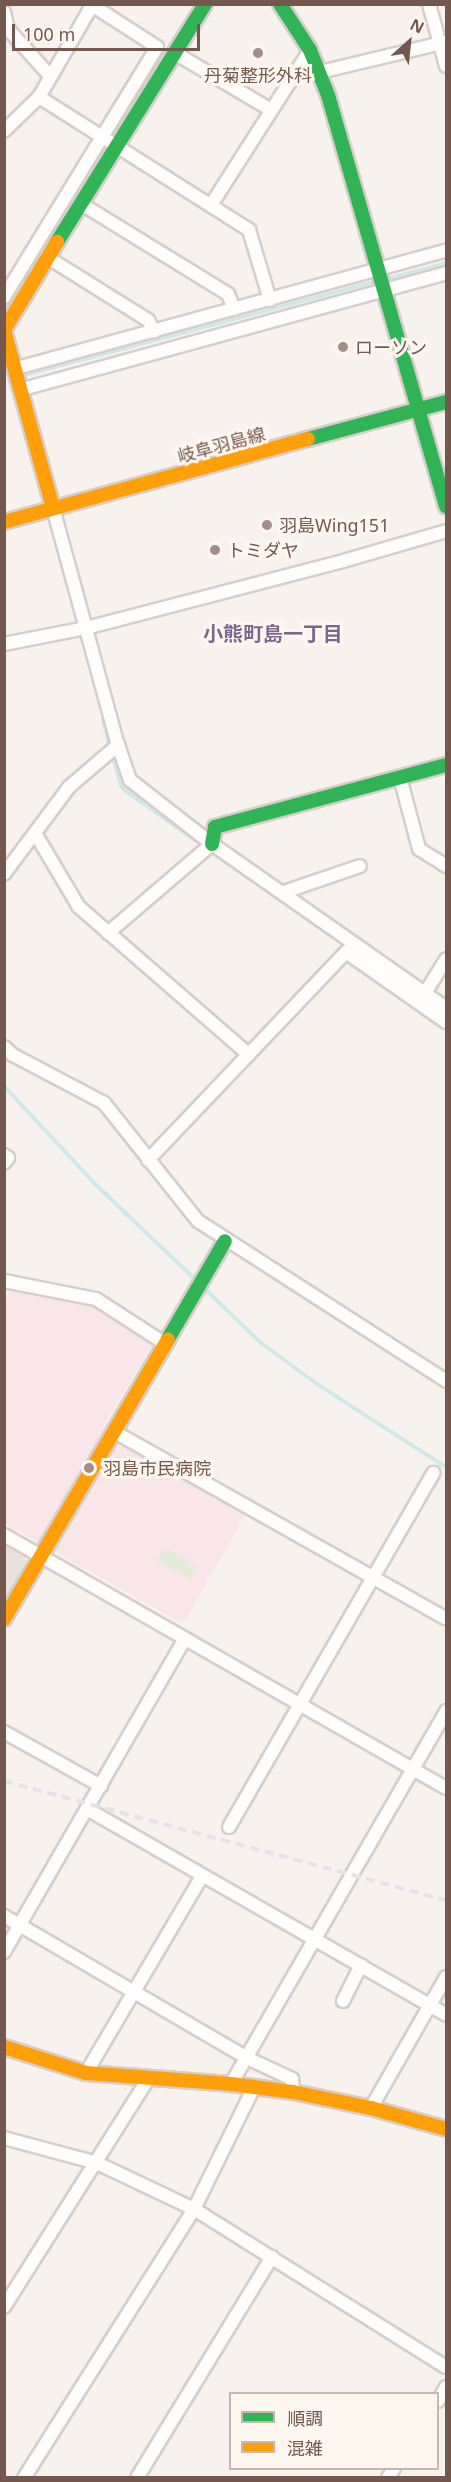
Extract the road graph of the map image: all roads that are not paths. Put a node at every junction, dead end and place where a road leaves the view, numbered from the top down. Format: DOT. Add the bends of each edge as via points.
graph roads {
  1 [pos="205,4"];
  2 [pos="280,4"];
  3 [pos="429,4"];
  4 [pos="93,5"];
  5 [pos="4,12"];
  6 [pos="6,30"];
  7 [pos="443,43"];
  8 [pos="310,50"];
  9 [pos="167,52"];
  10 [pos="447,66"];
  11 [pos="320,72"];
  12 [pos="51,77"];
  13 [pos="39,97"];
  14 [pos="272,110"];
  15 [pos="4,131"];
  16 [pos="108,143"];
  17 [pos="80,203"];
  18 [pos="211,205"];
  19 [pos="54,230"];
  20 [pos="447,251"];
  21 [pos="47,256"];
  22 [pos="380,269"];
  23 [pos="447,273"];
  24 [pos="386,290"];
  25 [pos="4,297"];
  26 [pos="270,300"];
  27 [pos="234,309"];
  28 [pos="154,332"];
  29 [pos="17,368"];
  30 [pos="23,389"];
  31 [pos="447,402"];
  32 [pos="419,411"];
  33 [pos="447,506"];
  34 [pos="53,508"];
  35 [pos="4,522"];
  36 [pos="447,531"];
  37 [pos="86,628"];
  38 [pos="4,644"];
  39 [pos="118,745"];
  40 [pos="447,765"];
  41 [pos="400,777"];
  42 [pos="35,833"];
  43 [pos="212,844"];
  44 [pos="360,866"];
  45 [pos="447,866"];
  46 [pos="4,874"];
  47 [pos="284,892"];
  48 [pos="108,933"];
  49 [pos="350,948"];
  50 [pos="447,959"];
  51 [pos="425,993"];
  52 [pos="447,1008"];
  53 [pos="447,1022"];
  54 [pos="4,1047"];
  55 [pos="249,1055"];
  56 [pos="4,1155"];
  57 [pos="148,1160"];
  58 [pos="4,1163"];
  59 [pos="225,1241"];
  60 [pos="8,1282"];
  61 [pos="4,1295"];
  62 [pos="164,1343"];
  63 [pos="447,1381"];
  64 [pos="113,1431"];
  65 [pos="433,1473"];
  66 [pos="4,1535"];
  67 [pos="42,1556"];
  68 [pos="372,1577"];
  69 [pos="4,1619"];
  70 [pos="447,1619"];
  71 [pos="185,1638"];
  72 [pos="298,1703"];
  73 [pos="447,1711"];
  74 [pos="4,1732"];
  75 [pos="413,1769"];
  76 [pos="100,1786"];
  77 [pos="447,1788"];
  78 [pos="87,1809"];
  79 [pos="229,1827"];
  80 [pos="202,1876"];
  81 [pos="4,1916"];
  82 [pos="21,1926"];
  83 [pos="315,1939"];
  84 [pos="4,1952"];
  85 [pos="361,1965"];
  86 [pos="447,1977"];
  87 [pos="134,1992"];
  88 [pos="343,2001"];
  89 [pos="429,2005"];
  90 [pos="447,2015"];
  91 [pos="4,2047"];
  92 [pos="247,2058"];
  93 [pos="86,2073"];
  94 [pos="148,2079"];
  95 [pos="231,2084"];
  96 [pos="254,2087"];
  97 [pos="293,2092"];
  98 [pos="371,2108"];
  99 [pos="447,2129"];
  100 [pos="4,2138"];
  101 [pos="97,2163"];
  102 [pos="194,2209"];
  103 [pos="272,2257"];
  104 [pos="4,2307"];
  105 [pos="447,2367"];
  106 [pos="24,2478"];
  107 [pos="137,2478"];
  1 -- 9 [label="street"];
  2 -- 8 [label="street"];
  3 -- 7 [label="street"];
  4 -- 9 [label="street"];
  4 -- 12 [label="street"];
  5 -- 6 [label="street"];
  6 -- 12 [label="street"];
  7 -- 10 [label="street"];
  7 -- 11 [label="street"];
  8 -- 11 [label="street"];
  8 -- 14 [label="street"];
  9 -- 14 [label="street"];
  9 -- 16 [label="street"];
  11 -- 22 [label="street"];
  12 -- 13 [label="street"];
  13 -- 15 [label="street"];
  13 -- 16 [label="street"];
  14 -- 18 [label="street"];
  16 -- 17 [label="street"];
  16 -- 18 [label="street"];
  16 -- 19 [label="street"];
  17 -- 19 [label="street"];
  17 -- 27 [label="street" via="228,294"];
  18 -- 26 [label="street" via="249,230"];
  19 -- 21 [label="street"];
  19 -- 25 [label="street"];
  20 -- 22 [label="street"];
  21 -- 28 [label="street" via="148,320"];
  21 -- 29 [label="street" via="4,330"];
  22 -- 24 [label="street"];
  22 -- 26 [label="street"];
  23 -- 24 [label="street"];
  24 -- 30 [label="street"];
  24 -- 32 [label="street"];
  26 -- 27 [label="street"];
  27 -- 28 [label="street"];
  28 -- 29 [label="street"];
  29 -- 30 [label="street"];
  30 -- 34 [label="street"];
  31 -- 32 [label="street, 岐阜羽島線"];
  32 -- 33 [label="street"];
  32 -- 34 [label="street, 岐阜羽島線"];
  34 -- 35 [label="street, 岐阜羽島線"];
  34 -- 37 [label="street"];
  36 -- 37 [label="street"];
  37 -- 38 [label="street"];
  37 -- 39 [label="street"];
  39 -- 42 [label="street" via="69,787"];
  39 -- 43 [label="street" via="130,780"];
  40 -- 41 [label="street"];
  41 -- 43 [label="street" via="215,827"];
  41 -- 45 [label="street" via="419,849"];
  42 -- 46 [label="street"];
  42 -- 48 [label="street" via="79,907"];
  43 -- 47 [label="street"];
  43 -- 48 [label="street"];
  44 -- 47 [label="street"];
  47 -- 49 [label="street"];
  48 -- 55 [label="street"];
  49 -- 51 [label="street"];
  49 -- 53 [label="street"];
  49 -- 55 [label="street"];
  50 -- 51 [label="street"];
  51 -- 52 [label="street"];
  54 -- 57 [label="street" via="12,1055 104,1103"];
  55 -- 57 [label="street"];
  56 -- 58 [label="street" via="8,1158"];
  57 -- 59 [label="street" via="198,1221"];
  59 -- 62 [label="street"];
  59 -- 63 [label="street"];
  60 -- 61 [label="street"];
  60 -- 62 [label="street" via="96,1299"];
  62 -- 64 [label="street"];
  64 -- 67 [label="street"];
  64 -- 68 [label="street"];
  65 -- 68 [label="street"];
  66 -- 67 [label="street"];
  67 -- 69 [label="street"];
  67 -- 71 [label="street"];
  68 -- 70 [label="street"];
  68 -- 72 [label="street"];
  71 -- 72 [label="street"];
  71 -- 76 [label="street"];
  72 -- 75 [label="street"];
  72 -- 79 [label="street"];
  73 -- 75 [label="street"];
  74 -- 76 [label="street"];
  75 -- 77 [label="street"];
  75 -- 83 [label="street"];
  76 -- 78 [label="street"];
  78 -- 80 [label="street"];
  78 -- 82 [label="street"];
  80 -- 83 [label="street"];
  80 -- 87 [label="street"];
  81 -- 82 [label="street"];
  82 -- 84 [label="street"];
  82 -- 87 [label="street"];
  83 -- 85 [label="street"];
  83 -- 92 [label="street"];
  85 -- 88 [label="street"];
  85 -- 89 [label="street"];
  86 -- 89 [label="street"];
  87 -- 92 [label="street"];
  87 -- 93 [label="street"];
  89 -- 90 [label="street"];
  89 -- 98 [label="street"];
  91 -- 93 [label="street"];
  92 -- 95 [label="street"];
  92 -- 97 [label="street" via="292,2079"];
  93 -- 94 [label="street"];
  94 -- 95 [label="street"];
  94 -- 101 [label="street"];
  95 -- 96 [label="street"];
  96 -- 97 [label="street"];
  96 -- 102 [label="street"];
  97 -- 98 [label="street"];
  98 -- 99 [label="street"];
  100 -- 101 [label="street"];
  101 -- 102 [label="street"];
  101 -- 104 [label="street"];
  102 -- 103 [label="street"];
  102 -- 106 [label="street"];
  103 -- 105 [label="street"];
  103 -- 107 [label="street"];
}
